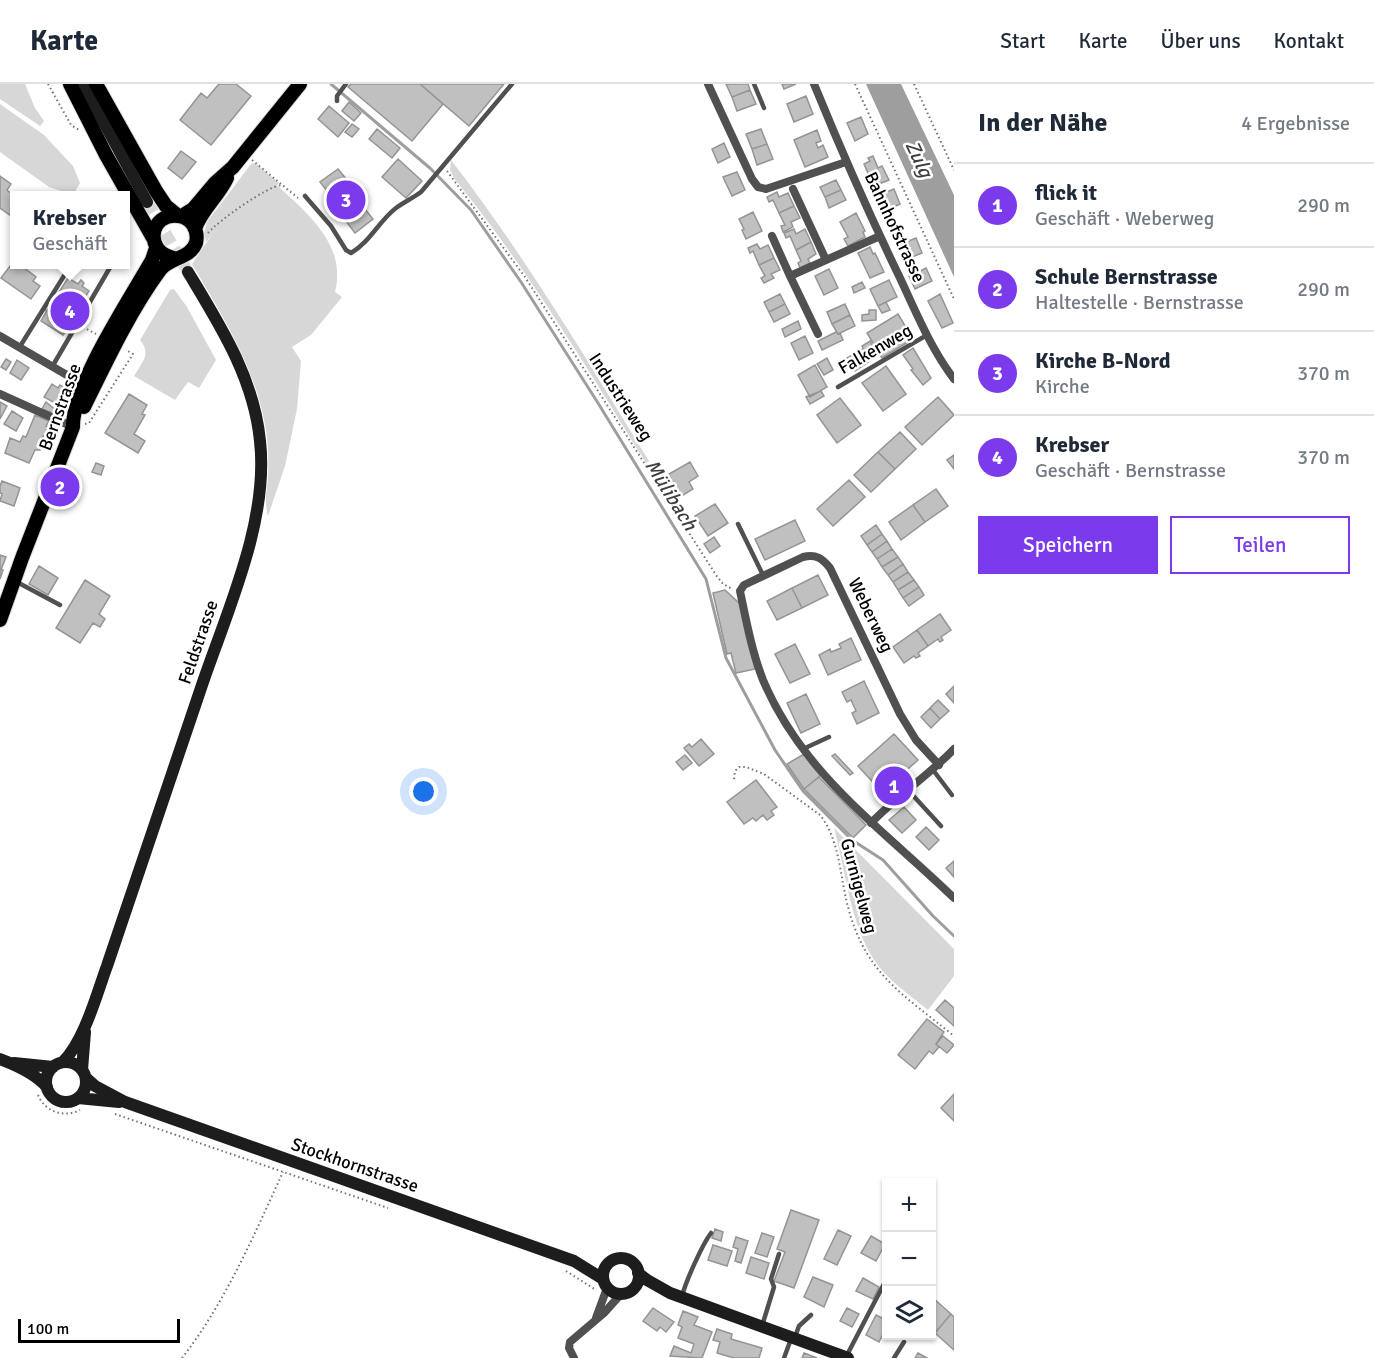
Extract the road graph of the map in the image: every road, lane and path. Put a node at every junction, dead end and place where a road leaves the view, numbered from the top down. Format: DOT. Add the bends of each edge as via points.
graph roads {
  1 [pos="48,84"];
  2 [pos="70,84"];
  3 [pos="83,84"];
  4 [pos="96,84"];
  5 [pos="300,84"];
  6 [pos="512,84"];
  7 [pos="708,84"];
  8 [pos="754,84"];
  9 [pos="814,84"];
  10 [pos="855,84"];
  11 [pos="915,84"];
  12 [pos="345,86"];
  13 [pos="337,98"];
  14 [pos="764,108"];
  15 [pos="84,131"];
  16 [pos="252,160"];
  17 [pos="846,162"];
  18 [pos="443,165"];
  19 [pos="232,167"];
  20 [pos="954,170"];
  21 [pos="282,185"];
  22 [pos="793,189"];
  23 [pos="126,191"];
  24 [pos="305,196"];
  25 [pos="130,198"];
  26 [pos="301,200"];
  27 [pos="147,202"];
  28 [pos="179,216"];
  29 [pos="200,233"];
  30 [pos="771,236"];
  31 [pos="880,236"];
  32 [pos="155,243"];
  33 [pos="174,258"];
  34 [pos="826,260"];
  35 [pos="71,269"];
  36 [pos="109,269"];
  37 [pos="188,272"];
  38 [pos="790,276"];
  39 [pos="954,299"];
  40 [pos="81,326"];
  41 [pos="96,334"];
  42 [pos="818,334"];
  43 [pos="927,335"];
  44 [pos="0,336"];
  45 [pos="19,348"];
  46 [pos="124,349"];
  47 [pos="52,367"];
  48 [pos="954,379"];
  49 [pos="84,385"];
  50 [pos="838,387"];
  51 [pos="0,394"];
  52 [pos="78,426"];
  53 [pos="738,524"];
  54 [pos="763,575"];
  55 [pos="14,580"];
  56 [pos="740,591"];
  57 [pos="60,605"];
  58 [pos="0,620"];
  59 [pos="830,738"];
  60 [pos="803,749"];
  61 [pos="954,749"];
  62 [pos="936,767"];
  63 [pos="734,779"];
  64 [pos="908,790"];
  65 [pos="952,795"];
  66 [pos="871,823"];
  67 [pos="941,826"];
  68 [pos="954,898"];
  69 [pos="85,1025"];
  70 [pos="954,1036"];
  71 [pos="0,1059"];
  72 [pos="12,1063"];
  73 [pos="58,1065"];
  74 [pos="84,1074"];
  75 [pos="42,1090"];
  76 [pos="125,1102"];
  77 [pos="80,1104"];
  78 [pos="108,1111"];
  79 [pos="283,1171"];
  80 [pos="392,1210"];
  81 [pos="711,1233"];
  82 [pos="779,1254"];
  83 [pos="609,1263"];
  84 [pos="570,1266"];
  85 [pos="638,1273"];
  86 [pos="605,1284"];
  87 [pos="883,1286"];
  88 [pos="627,1292"];
  89 [pos="676,1295"];
  90 [pos="601,1304"];
  91 [pos="811,1315"];
  92 [pos="595,1321"];
  93 [pos="762,1326"];
  94 [pos="794,1337"];
  95 [pos="904,1342"];
  96 [pos="847,1357"];
  97 [pos="182,1358"];
  98 [pos="574,1358"];
  99 [pos="784,1358"];
  100 [pos="894,1358"];
  1 -- 15 [label="path" via="71,125"];
  2 -- 23 [label="main road"];
  3 -- 27 [label="main road"];
  4 -- 28 [label="main road" via="156,191"];
  5 -- 19 [label="main road"];
  6 -- 18 [label="lane"];
  7 -- 17 [label="street" via="758,187 766,189"];
  8 -- 14 [label="lane"];
  9 -- 17 [label="street, Bahnhofstrasse"];
  10 -- 39 [label="path"];
  11 -- 20 [label="path"];
  12 -- 13 [label="lane"];
  16 -- 21 [label="path"];
  17 -- 31 [label="street, Bahnhofstrasse"];
  18 -- 24 [label="lane" via="421,192 397,207 351,253"];
  18 -- 56 [label="path, Industrieweg" via="525,277 716,575 730,589"];
  19 -- 28 [label="main road" via="193,209"];
  19 -- 29 [label="main road" via="222,189 200,217"];
  21 -- 26 [label="path"];
  21 -- 29 [label="path" via="272,187"];
  22 -- 34 [label="street"];
  25 -- 32 [label="main road"];
  28 -- 29 [label="main road" via="190,221"];
  28 -- 32 [label="main road" via="167,217 158,224"];
  29 -- 33 [label="main road" via="192,250"];
  30 -- 38 [label="street"];
  31 -- 34 [label="street"];
  31 -- 43 [label="street, Bahnhofstrasse"];
  32 -- 33 [label="main road" via="164,256"];
  32 -- 49 [label="main road, Bernstrasse" via="152,260"];
  33 -- 52 [label="main road" via="160,270 122,333"];
  34 -- 38 [label="street"];
  35 -- 45 [label="lane"];
  36 -- 47 [label="lane"];
  37 -- 69 [label="main road, Feldstrasse" via="232,349 251,393 261,444 260,495 234,592"];
  38 -- 42 [label="street"];
  40 -- 41 [label="path"];
  43 -- 48 [label="street, Bahnhofstrasse"];
  43 -- 50 [label="lane, Falkenweg"];
  44 -- 45 [label="street"];
  45 -- 47 [label="street"];
  46 -- 52 [label="path" via="133,354 89,423"];
  47 -- 49 [label="street"];
  49 -- 52 [label="main road, Bernstrasse" via="73,412"];
  51 -- 52 [label="street"];
  52 -- 55 [label="main road, Bernstrasse"];
  53 -- 54 [label="lane"];
  54 -- 56 [label="street, Weberweg"];
  54 -- 62 [label="street, Weberweg" via="811,555 824,561 900,714"];
  55 -- 57 [label="lane"];
  55 -- 58 [label="main road, Bernstrasse"];
  56 -- 60 [label="street" via="764,682"];
  59 -- 60 [label="lane"];
  60 -- 66 [label="street" via="824,777"];
  61 -- 62 [label="street"];
  62 -- 64 [label="street"];
  62 -- 65 [label="lane"];
  63 -- 70 [label="path, Gurnigelweg" via="739,768 764,774 820,814 834,841 848,909 866,956 887,981"];
  64 -- 66 [label="street"];
  64 -- 67 [label="lane"];
  66 -- 68 [label="street"];
  69 -- 73 [label="main road, Feldstrasse"];
  69 -- 74 [label="main road, Feldstrasse"];
  71 -- 72 [label="main road"];
  72 -- 73 [label="main road"];
  72 -- 75 [label="main road" via="36,1077"];
  73 -- 74 [label="main road" via="73,1064"];
  73 -- 75 [label="main road" via="47,1076"];
  74 -- 76 [label="main road, Stockhornstrasse" via="95,1086"];
  74 -- 77 [label="main road"];
  75 -- 77 [label="main road" via="59,1101"];
  75 -- 77 [label="path" via="44,1105 58,1113 68,1114"];
  76 -- 77 [label="main road, Stockhornstrasse"];
  76 -- 84 [label="main road, Stockhornstrasse"];
  78 -- 79 [label="path"];
  79 -- 80 [label="path"];
  79 -- 97 [label="path" via="238,1266"];
  81 -- 89 [label="lane"];
  82 -- 93 [label="lane"];
  83 -- 84 [label="main road, Stockhornstrasse"];
  83 -- 85 [label="main road" via="628,1260"];
  83 -- 86 [label="main road" via="604,1269"];
  84 -- 86 [label="main road, Stockhornstrasse"];
  84 -- 90 [label="path" via="596,1290 596,1302"];
  85 -- 88 [label="main road" via="639,1279"];
  85 -- 89 [label="main road"];
  86 -- 88 [label="main road" via="613,1292"];
  86 -- 90 [label="street"];
  87 -- 96 [label="lane"];
  88 -- 89 [label="main road"];
  88 -- 92 [label="street"];
  89 -- 93 [label="main road"];
  90 -- 92 [label="street"];
  91 -- 94 [label="lane"];
  92 -- 98 [label="street" via="570,1342"];
  93 -- 94 [label="main road"];
  94 -- 96 [label="main road"];
  94 -- 99 [label="lane"];
  95 -- 100 [label="lane"];
}
